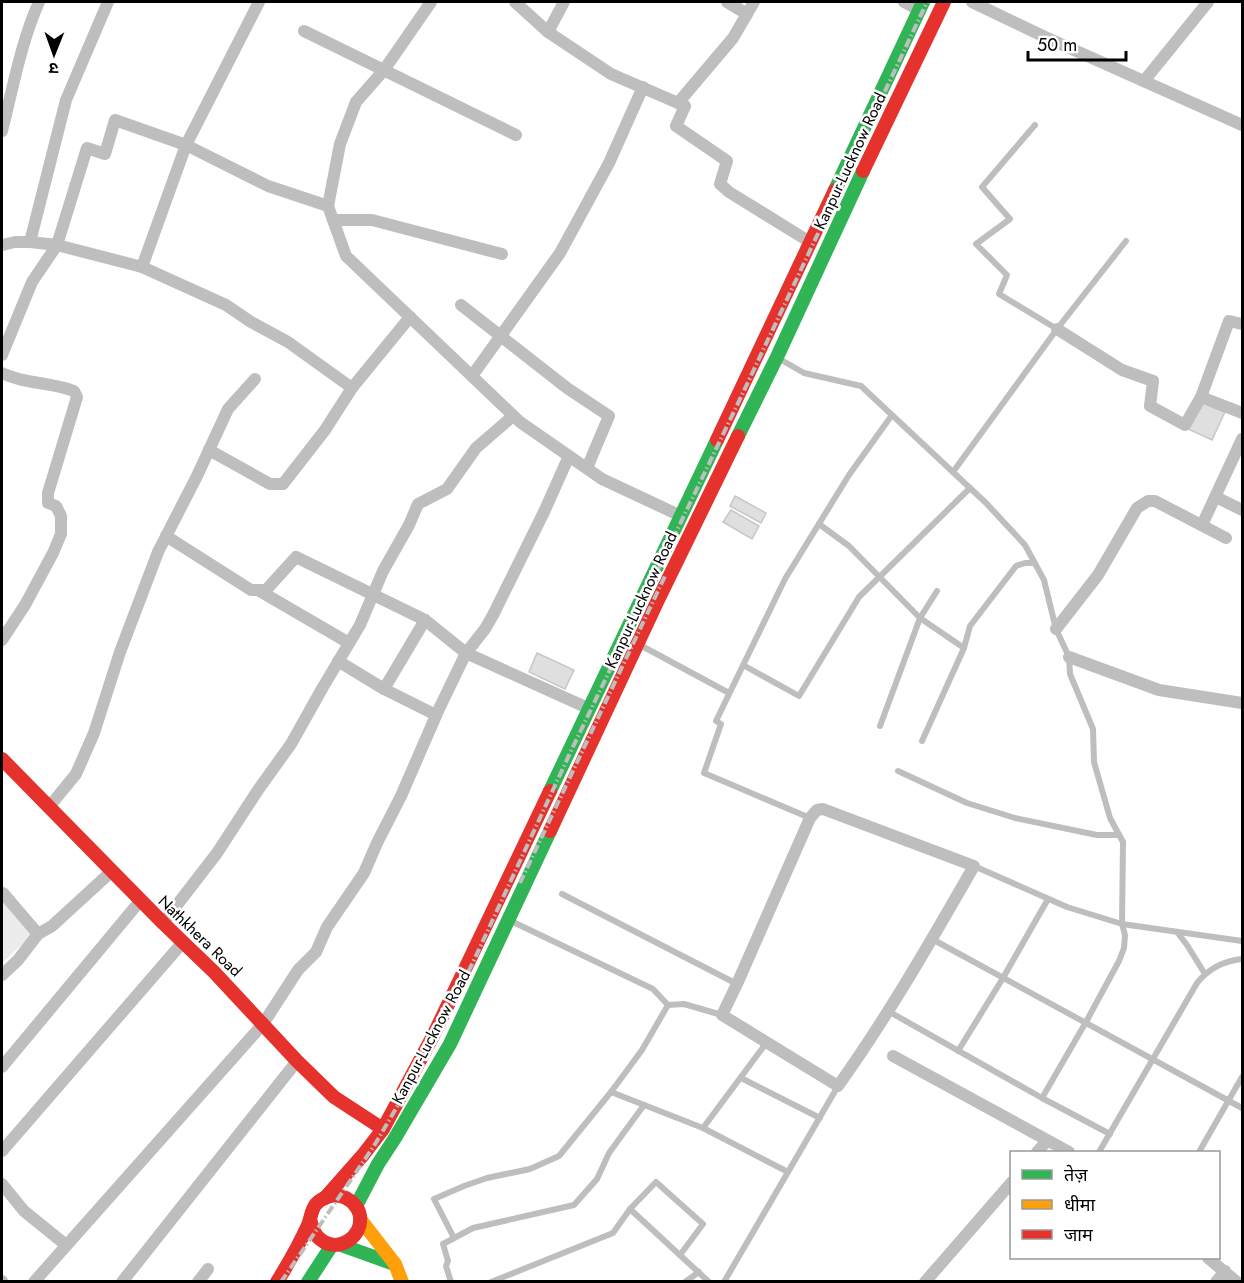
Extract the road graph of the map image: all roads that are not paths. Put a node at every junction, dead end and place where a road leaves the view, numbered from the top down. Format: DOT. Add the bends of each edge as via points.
graph roads {
  1 [pos="39,2"];
  2 [pos="108,2"];
  3 [pos="259,2"];
  4 [pos="431,2"];
  5 [pos="515,2"];
  6 [pos="564,2"];
  7 [pos="727,2"];
  8 [pos="754,2"];
  9 [pos="904,2"];
  10 [pos="944,2"];
  11 [pos="972,2"];
  12 [pos="1208,2"];
  13 [pos="921,6"];
  14 [pos="747,14"];
  15 [pos="304,31"];
  16 [pos="548,32"];
  17 [pos="384,70"];
  18 [pos="1144,81"];
  19 [pos="643,87"];
  20 [pos="678,103"];
  21 [pos="1035,125"];
  22 [pos="1242,125"];
  23 [pos="2,131"];
  24 [pos="516,135"];
  25 [pos="186,146"];
  26 [pos="328,206"];
  27 [pos="333,220"];
  28 [pos="1126,241"];
  29 [pos="30,242"];
  30 [pos="810,242"];
  31 [pos="2,245"];
  32 [pos="57,245"];
  33 [pos="502,254"];
  34 [pos="142,267"];
  35 [pos="461,305"];
  36 [pos="410,317"];
  37 [pos="1242,324"];
  38 [pos="1057,329"];
  39 [pos="501,335"];
  40 [pos="759,349"];
  41 [pos="2,355"];
  42 [pos="777,357"];
  43 [pos="2,373"];
  44 [pos="472,376"];
  45 [pos="255,379"];
  46 [pos="352,388"];
  47 [pos="1201,397"];
  48 [pos="1242,413"];
  49 [pos="892,415"];
  50 [pos="513,416"];
  51 [pos="1242,439"];
  52 [pos="209,450"];
  53 [pos="569,456"];
  54 [pos="587,468"];
  55 [pos="953,472"];
  56 [pos="970,488"];
  57 [pos="1216,497"];
  58 [pos="1242,510"];
  59 [pos="681,516"];
  60 [pos="819,524"];
  61 [pos="1202,525"];
  62 [pos="166,536"];
  63 [pos="1226,538"];
  64 [pos="1034,563"];
  65 [pos="880,577"];
  66 [pos="258,590"];
  67 [pos="937,591"];
  68 [pos="374,594"];
  69 [pos="920,618"];
  70 [pos="425,620"];
  71 [pos="1056,629"];
  72 [pos="2,640"];
  73 [pos="638,643"];
  74 [pos="349,644"];
  75 [pos="964,648"];
  76 [pos="466,653"];
  77 [pos="1070,657"];
  78 [pos="338,661"];
  79 [pos="743,665"];
  80 [pos="384,689"];
  81 [pos="729,693"];
  82 [pos="1242,703"];
  83 [pos="590,709"];
  84 [pos="436,716"];
  85 [pos="880,726"];
  86 [pos="922,741"];
  87 [pos="2,759"];
  88 [pos="898,771"];
  89 [pos="49,807"];
  90 [pos="810,818"];
  91 [pos="1119,835"];
  92 [pos="523,848"];
  93 [pos="539,855"];
  94 [pos="974,866"];
  95 [pos="112,871"];
  96 [pos="562,894"];
  97 [pos="2,895"];
  98 [pos="1048,899"];
  99 [pos="140,901"];
  100 [pos="509,920"];
  101 [pos="163,923"];
  102 [pos="1122,924"];
  103 [pos="1177,932"];
  104 [pos="38,934"];
  105 [pos="931,939"];
  106 [pos="1242,941"];
  107 [pos="183,942"];
  108 [pos="1242,959"];
  109 [pos="1205,974"];
  110 [pos="2,975"];
  111 [pos="1003,978"];
  112 [pos="737,984"];
  113 [pos="668,1005"];
  114 [pos="888,1011"];
  115 [pos="722,1015"];
  116 [pos="1086,1022"];
  117 [pos="263,1024"];
  118 [pos="767,1042"];
  119 [pos="957,1051"];
  120 [pos="893,1056"];
  121 [pos="1154,1059"];
  122 [pos="297,1060"];
  123 [pos="2,1067"];
  124 [pos="1242,1077"];
  125 [pos="741,1078"];
  126 [pos="838,1086"];
  127 [pos="611,1092"];
  128 [pos="1042,1098"];
  129 [pos="1229,1100"];
  130 [pos="644,1105"];
  131 [pos="1242,1108"];
  132 [pos="820,1118"];
  133 [pos="703,1128"];
  134 [pos="383,1129"];
  135 [pos="1110,1134"];
  136 [pos="1047,1141"];
  137 [pos="2,1151"];
  138 [pos="1038,1151"];
  139 [pos="1067,1151"];
  140 [pos="1100,1151"];
  141 [pos="1200,1151"];
  142 [pos="788,1172"];
  143 [pos="1010,1183"];
  144 [pos="2,1184"];
  145 [pos="325,1198"];
  146 [pos="630,1209"];
  147 [pos="358,1212"];
  148 [pos="310,1219"];
  149 [pos="454,1238"];
  150 [pos="66,1245"];
  151 [pos="336,1245"];
  152 [pos="680,1255"];
  153 [pos="1210,1259"];
  154 [pos="395,1264"];
  155 [pos="208,1269"];
  156 [pos="1225,1271"];
  157 [pos="699,1272"];
  158 [pos="34,1281"];
  159 [pos="122,1281"];
  160 [pos="198,1281"];
  161 [pos="278,1281"];
  162 [pos="308,1281"];
  163 [pos="402,1281"];
  164 [pos="452,1281"];
  165 [pos="491,1281"];
  166 [pos="685,1281"];
  167 [pos="709,1281"];
  168 [pos="724,1281"];
  169 [pos="925,1281"];
  170 [pos="1216,1281"];
  171 [pos="1237,1281"];
  1 -- 23 [label="street"];
  2 -- 29 [label="street" via="66,100"];
  3 -- 25 [label="street"];
  4 -- 17 [label="street"];
  5 -- 16 [label="street"];
  6 -- 16 [label="street"];
  7 -- 14 [label="street"];
  8 -- 14 [label="street"];
  9 -- 13 [label="street"];
  10 -- 42 [label="main road, Kanpur-Lucknow Road"];
  11 -- 18 [label="street"];
  12 -- 18 [label="street"];
  13 -- 30 [label="main road, Kanpur-Lucknow Road"];
  14 -- 20 [label="street" via="733,38"];
  15 -- 17 [label="street"];
  16 -- 19 [label="street" via="611,74"];
  17 -- 24 [label="street"];
  17 -- 26 [label="street" via="356,102 340,144"];
  18 -- 22 [label="street"];
  19 -- 20 [label="street"];
  19 -- 39 [label="street" via="609,163 560,253"];
  20 -- 30 [label="street" via="685,106 676,126 727,161 720,184"];
  21 -- 38 [label="lane" via="982,187 1010,219 976,244 1007,275 999,294"];
  25 -- 26 [label="street" via="268,186"];
  25 -- 32 [label="street" via="115,120 105,154 87,148"];
  25 -- 34 [label="street"];
  26 -- 27 [label="street"];
  27 -- 33 [label="street" via="372,220"];
  27 -- 36 [label="street" via="346,256"];
  28 -- 38 [label="lane"];
  29 -- 31 [label="street"];
  29 -- 32 [label="street"];
  30 -- 40 [label="main road, Kanpur-Lucknow Road"];
  32 -- 34 [label="street"];
  32 -- 41 [label="street" via="32,282"];
  34 -- 46 [label="street" via="226,305 288,342"];
  35 -- 39 [label="street"];
  36 -- 44 [label="street"];
  36 -- 46 [label="street"];
  37 -- 47 [label="street" via="1229,321"];
  38 -- 47 [label="street" via="1122,370 1153,381 1150,406 1185,425"];
  38 -- 55 [label="lane"];
  39 -- 44 [label="street"];
  39 -- 54 [label="street" via="609,416"];
  40 -- 42 [label="lane"];
  40 -- 59 [label="main road, Kanpur-Lucknow Road"];
  42 -- 49 [label="lane" via="804,373 861,386"];
  42 -- 73 [label="main road, Kanpur-Lucknow Road"];
  43 -- 72 [label="street" via="64,387 77,397 48,493 48,503 56,506 61,516 61,534 25,605"];
  44 -- 50 [label="street"];
  45 -- 52 [label="street" via="228,409"];
  46 -- 52 [label="street" via="284,484 270,484"];
  47 -- 48 [label="street"];
  49 -- 55 [label="lane"];
  49 -- 60 [label="lane"];
  50 -- 53 [label="street"];
  50 -- 68 [label="street" via="476,448 447,489 418,504"];
  51 -- 57 [label="street"];
  52 -- 62 [label="street"];
  53 -- 54 [label="street"];
  53 -- 76 [label="street" via="493,615"];
  54 -- 59 [label="street"];
  55 -- 56 [label="lane"];
  56 -- 64 [label="lane" via="1024,546"];
  56 -- 65 [label="lane"];
  57 -- 58 [label="street"];
  57 -- 61 [label="street"];
  59 -- 83 [label="main road, Kanpur-Lucknow Road"];
  60 -- 65 [label="lane" via="849,546"];
  60 -- 79 [label="lane" via="785,579"];
  61 -- 63 [label="street"];
  61 -- 71 [label="street" via="1155,501 1137,508 1098,575"];
  62 -- 66 [label="street" via="251,590"];
  62 -- 89 [label="street" via="120,652 94,733 76,774"];
  64 -- 71 [label="lane" via="1044,580"];
  64 -- 75 [label="lane" via="1016,566 970,626"];
  65 -- 69 [label="lane"];
  65 -- 79 [label="lane" via="859,597 799,696"];
  66 -- 68 [label="street" via="266,590 296,557"];
  66 -- 74 [label="street"];
  67 -- 69 [label="lane"];
  68 -- 70 [label="street"];
  68 -- 74 [label="street"];
  69 -- 75 [label="lane"];
  69 -- 85 [label="lane"];
  70 -- 76 [label="street"];
  70 -- 80 [label="street"];
  71 -- 77 [label="lane"];
  73 -- 81 [label="lane"];
  73 -- 93 [label="main road, Kanpur-Lucknow Road"];
  74 -- 78 [label="street"];
  75 -- 86 [label="lane"];
  76 -- 83 [label="street"];
  76 -- 84 [label="street"];
  77 -- 82 [label="street" via="1159,690"];
  77 -- 91 [label="lane" via="1070,674 1093,729 1094,762 1110,818"];
  78 -- 80 [label="street"];
  78 -- 101 [label="street" via="291,744 218,853"];
  79 -- 81 [label="lane"];
  80 -- 84 [label="street"];
  81 -- 90 [label="lane" via="716,721 721,724 704,773"];
  83 -- 92 [label="main road, Kanpur-Lucknow Road"];
  84 -- 117 [label="street" via="364,873 327,927 316,952 298,970"];
  87 -- 89 [label="main road, Nathkhera Road"];
  88 -- 91 [label="lane" via="967,803 1015,818 1097,835"];
  89 -- 95 [label="main road, Nathkhera Road"];
  90 -- 94 [label="street" via="823,808"];
  90 -- 112 [label="street"];
  91 -- 102 [label="lane" via="1123,842"];
  92 -- 93 [label="main road"];
  92 -- 134 [label="main road, Kanpur-Lucknow Road" via="433,1036"];
  93 -- 100 [label="main road, Kanpur-Lucknow Road"];
  94 -- 98 [label="lane"];
  94 -- 105 [label="street"];
  95 -- 99 [label="main road, Nathkhera Road"];
  95 -- 104 [label="street"];
  96 -- 112 [label="lane"];
  97 -- 104 [label="street"];
  98 -- 102 [label="lane"];
  98 -- 111 [label="lane"];
  99 -- 101 [label="main road, Nathkhera Road"];
  99 -- 123 [label="street"];
  100 -- 113 [label="lane" via="653,989"];
  100 -- 147 [label="main road, Kanpur-Lucknow Road" via="450,1044 378,1164"];
  101 -- 107 [label="main road, Nathkhera Road"];
  102 -- 103 [label="lane"];
  102 -- 116 [label="lane" via="1122,955"];
  103 -- 106 [label="lane"];
  103 -- 109 [label="lane"];
  104 -- 110 [label="street"];
  105 -- 111 [label="lane"];
  105 -- 114 [label="street"];
  107 -- 117 [label="main road, Nathkhera Road"];
  107 -- 137 [label="street"];
  108 -- 109 [label="lane" via="1226,962"];
  109 -- 121 [label="lane"];
  111 -- 116 [label="lane"];
  111 -- 119 [label="lane"];
  112 -- 115 [label="street"];
  113 -- 115 [label="lane" via="684,1004"];
  113 -- 127 [label="lane"];
  114 -- 119 [label="lane"];
  114 -- 126 [label="street"];
  115 -- 118 [label="street"];
  116 -- 121 [label="lane"];
  116 -- 128 [label="lane"];
  117 -- 122 [label="main road, Nathkhera Road"];
  117 -- 150 [label="street"];
  118 -- 125 [label="lane"];
  118 -- 126 [label="street"];
  119 -- 128 [label="lane"];
  120 -- 136 [label="street"];
  121 -- 129 [label="lane"];
  121 -- 135 [label="lane"];
  122 -- 134 [label="main road, Nathkhera Road" via="334,1096"];
  122 -- 159 [label="street"];
  124 -- 129 [label="lane"];
  125 -- 132 [label="lane"];
  125 -- 133 [label="lane"];
  126 -- 132 [label="lane"];
  127 -- 130 [label="lane"];
  127 -- 149 [label="lane" via="559,1156 435,1199"];
  128 -- 135 [label="lane"];
  129 -- 131 [label="lane"];
  129 -- 141 [label="lane"];
  130 -- 133 [label="lane"];
  130 -- 149 [label="lane" via="609,1153 597,1179 574,1205 473,1228"];
  132 -- 142 [label="lane"];
  133 -- 142 [label="lane"];
  134 -- 145 [label="main road, Kanpur-Lucknow Road"];
  135 -- 140 [label="lane"];
  136 -- 138 [label="street"];
  136 -- 139 [label="street"];
  142 -- 168 [label="lane"];
  143 -- 169 [label="street"];
  144 -- 150 [label="street" via="24,1211"];
  145 -- 147 [label="main road" via="345,1197"];
  145 -- 148 [label="main road" via="313,1209"];
  146 -- 152 [label="lane"];
  146 -- 152 [label="lane" via="656,1182 703,1224"];
  146 -- 165 [label="lane" via="613,1233"];
  147 -- 151 [label="main road" via="355,1235"];
  147 -- 154 [label="main road"];
  148 -- 151 [label="main road" via="314,1234 325,1243"];
  148 -- 161 [label="main road"];
  149 -- 164 [label="lane" via="443,1244"];
  150 -- 158 [label="street"];
  151 -- 154 [label="main road"];
  151 -- 162 [label="main road"];
  152 -- 157 [label="lane"];
  153 -- 156 [label="street"];
  154 -- 163 [label="main road"];
  155 -- 160 [label="street"];
  156 -- 170 [label="street"];
  156 -- 171 [label="street"];
  157 -- 166 [label="lane"];
  157 -- 167 [label="lane"];
}
